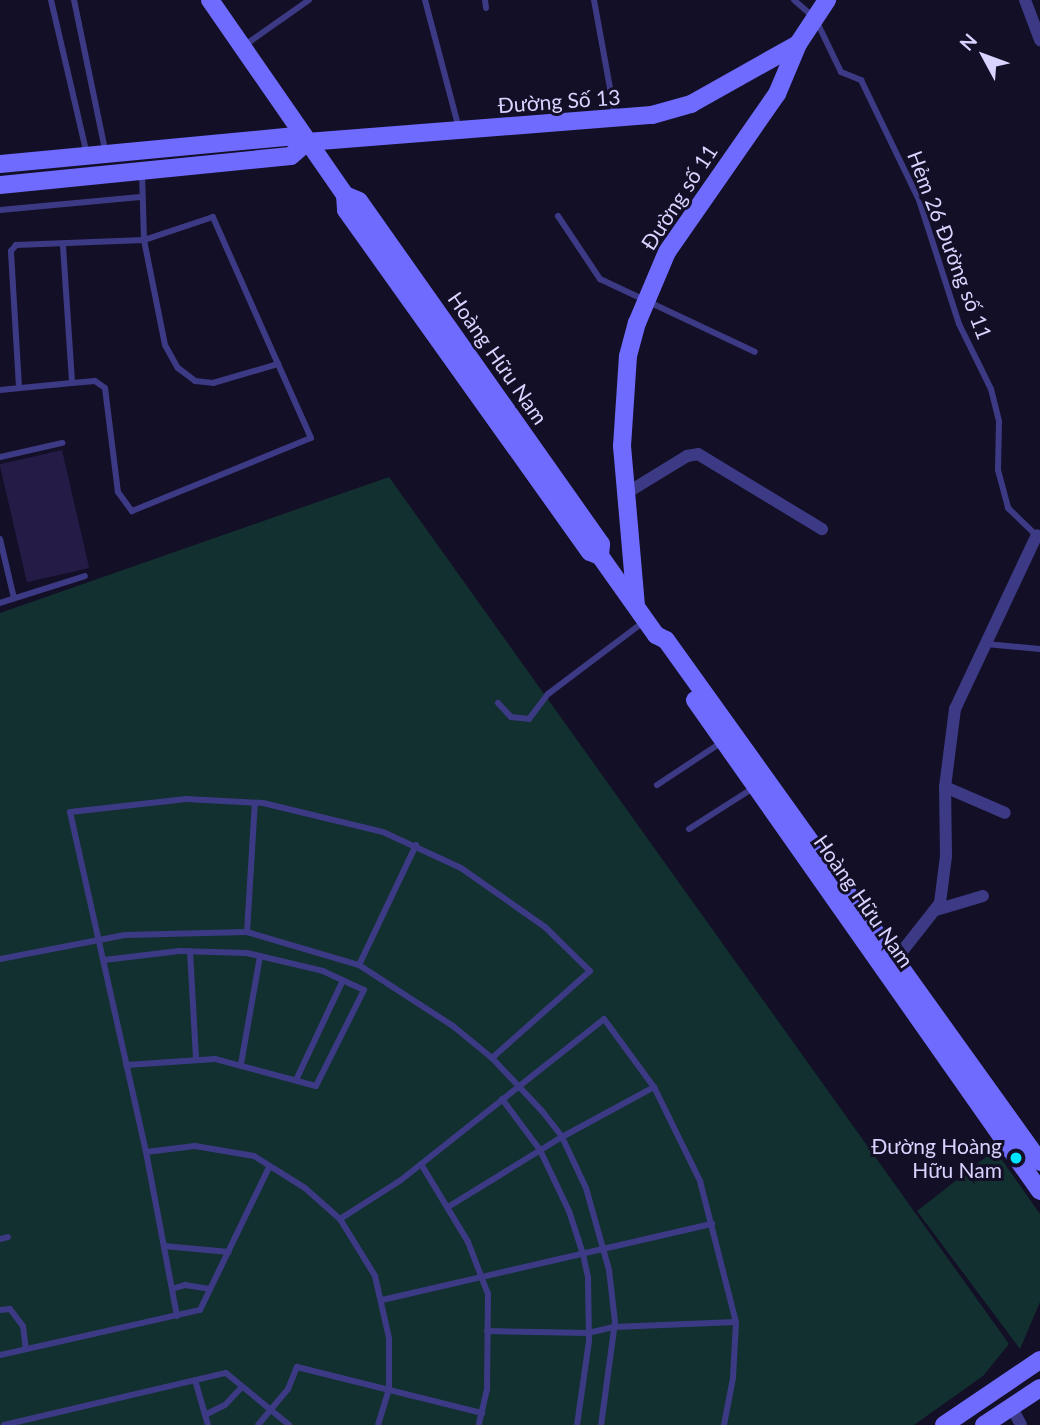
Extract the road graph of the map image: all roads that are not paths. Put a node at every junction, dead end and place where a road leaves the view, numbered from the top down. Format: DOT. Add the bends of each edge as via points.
graph roads {
  1 [pos="51,0"];
  2 [pos="74,0"];
  3 [pos="210,0"];
  4 [pos="309,0"];
  5 [pos="425,0"];
  6 [pos="594,0"];
  7 [pos="794,0"];
  8 [pos="827,0"];
  9 [pos="1025,0"];
  10 [pos="815,18"];
  11 [pos="1040,40"];
  12 [pos="798,44"];
  13 [pos="244,46"];
  14 [pos="616,120"];
  15 [pos="459,131"];
  16 [pos="307,142"];
  17 [pos="87,156"];
  18 [pos="106,156"];
  19 [pos="0,164"];
  20 [pos="142,172"];
  21 [pos="0,186"];
  22 [pos="140,197"];
  23 [pos="0,210"];
  24 [pos="558,216"];
  25 [pos="144,240"];
  26 [pos="63,246"];
  27 [pos="646,299"];
  28 [pos="755,352"];
  29 [pos="278,363"];
  30 [pos="72,383"];
  31 [pos="19,387"];
  32 [pos="0,390"];
  33 [pos="62,443"];
  34 [pos="0,457"];
  35 [pos="625,494"];
  36 [pos="822,529"];
  37 [pos="1039,535"];
  38 [pos="0,539"];
  39 [pos="630,541"];
  40 [pos="600,556"];
  41 [pos="85,576"];
  42 [pos="14,598"];
  43 [pos="0,603"];
  44 [pos="641,614"];
  45 [pos="656,635"];
  46 [pos="986,644"];
  47 [pos="1040,649"];
  48 [pos="498,703"];
  49 [pos="724,741"];
  50 [pos="657,785"];
  51 [pos="755,787"];
  52 [pos="945,787"];
  53 [pos="255,803"];
  54 [pos="1005,813"];
  55 [pos="689,829"];
  56 [pos="416,845"];
  57 [pos="983,896"];
  58 [pos="936,910"];
  59 [pos="247,932"];
  60 [pos="100,939"];
  61 [pos="190,951"];
  62 [pos="260,956"];
  63 [pos="0,959"];
  64 [pos="104,960"];
  65 [pos="890,964"];
  66 [pos="359,965"];
  67 [pos="343,980"];
  68 [pos="492,1058"];
  69 [pos="196,1060"];
  70 [pos="241,1064"];
  71 [pos="126,1065"];
  72 [pos="296,1080"];
  73 [pos="519,1085"];
  74 [pos="654,1087"];
  75 [pos="502,1099"];
  76 [pos="562,1137"];
  77 [pos="540,1150"];
  78 [pos="146,1152"];
  79 [pos="1040,1162"];
  80 [pos="421,1164"];
  81 [pos="269,1167"];
  82 [pos="1040,1191"];
  83 [pos="448,1207"];
  84 [pos="340,1219"];
  85 [pos="712,1223"];
  86 [pos="164,1246"];
  87 [pos="603,1248"];
  88 [pos="229,1252"];
  89 [pos="583,1254"];
  90 [pos="481,1278"];
  91 [pos="172,1289"];
  92 [pos="210,1289"];
  93 [pos="382,1300"];
  94 [pos="0,1310"];
  95 [pos="177,1316"];
  96 [pos="736,1322"];
  97 [pos="614,1327"];
  98 [pos="487,1331"];
  99 [pos="588,1333"];
  100 [pos="26,1349"];
  101 [pos="0,1355"];
  102 [pos="1039,1359"];
  103 [pos="195,1380"];
  104 [pos="242,1387"];
  105 [pos="1040,1388"];
  106 [pos="389,1389"];
  107 [pos="1011,1406"];
  108 [pos="272,1411"];
  109 [pos="482,1413"];
  110 [pos="205,1415"];
  111 [pos="969,1418"];
  112 [pos="5,1425"];
  113 [pos="208,1425"];
  114 [pos="258,1425"];
  115 [pos="289,1425"];
  116 [pos="378,1425"];
  117 [pos="479,1425"];
  118 [pos="577,1425"];
  119 [pos="601,1425"];
  120 [pos="724,1425"];
  121 [pos="944,1425"];
  122 [pos="984,1425"];
  123 [pos="1021,1425"];
  1 -- 17 [label="lane"];
  2 -- 18 [label="lane"];
  3 -- 13 [label="main road, Hoàng Hữu Nam"];
  4 -- 13 [label="lane"];
  5 -- 15 [label="lane"];
  6 -- 14 [label="lane"];
  7 -- 10 [label="lane"];
  8 -- 10 [label="main road, Đường số 11"];
  9 -- 11 [label="street"];
  10 -- 12 [label="main road, Đường số 11"];
  10 -- 37 [label="lane, Hẻm 26 Đường số 11" via="841,72 861,80 919,200 959,324 991,389 999,422 998,470 1008,508"];
  12 -- 14 [label="main road, Đường Số 13" via="691,104"];
  12 -- 27 [label="main road, Đường số 11" via="777,94 667,252"];
  13 -- 16 [label="main road, Hoàng Hữu Nam"];
  14 -- 15 [label="main road, Đường Số 13"];
  15 -- 16 [label="main road, Đường Số 13"];
  16 -- 18 [label="main road, Đường Số 13" via="288,137"];
  16 -- 20 [label="main road, Đường Số 13" via="291,156"];
  16 -- 40 [label="main road, Hoàng Hữu Nam" via="345,195 346,211 590,552"];
  17 -- 18 [label="main road, Đường Số 13"];
  17 -- 19 [label="main road, Đường Số 13"];
  20 -- 21 [label="main road, Đường Số 13"];
  20 -- 22 [label="lane"];
  22 -- 23 [label="lane"];
  22 -- 25 [label="lane"];
  24 -- 27 [label="lane" via="600,279"];
  25 -- 26 [label="lane"];
  25 -- 29 [label="lane" via="214,217"];
  25 -- 29 [label="lane" via="165,345 178,368 195,381 213,383"];
  26 -- 30 [label="lane"];
  26 -- 31 [label="lane" via="16,245 11,250"];
  27 -- 28 [label="lane"];
  27 -- 35 [label="main road, Đường số 11" via="628,356"];
  29 -- 30 [label="lane" via="311,438 132,511 118,492 104,388 95,381"];
  30 -- 31 [label="lane"];
  31 -- 32 [label="lane"];
  33 -- 34 [label="lane"];
  35 -- 36 [label="street" via="687,456 698,454"];
  35 -- 39 [label="main road, Đường số 11"];
  37 -- 46 [label="street"];
  38 -- 42 [label="lane"];
  39 -- 40 [label="main road" via="618,554"];
  39 -- 44 [label="main road, Đường số 11"];
  40 -- 44 [label="main road, Hoàng Hữu Nam"];
  41 -- 42 [label="lane"];
  42 -- 43 [label="lane"];
  44 -- 45 [label="main road, Hoàng Hữu Nam"];
  44 -- 48 [label="lane" via="548,694 529,719 510,717"];
  45 -- 49 [label="main road, Hoàng Hữu Nam" via="657,647"];
  45 -- 65 [label="main road, Hoàng Hữu Nam" via="666,640"];
  46 -- 47 [label="lane"];
  46 -- 52 [label="street" via="955,709"];
  49 -- 50 [label="lane"];
  49 -- 51 [label="main road, Hoàng Hữu Nam"];
  51 -- 55 [label="lane"];
  51 -- 65 [label="main road, Hoàng Hữu Nam"];
  52 -- 54 [label="street"];
  52 -- 58 [label="street" via="946,856"];
  53 -- 56 [label="lane" via="330,817"];
  53 -- 59 [label="lane"];
  53 -- 60 [label="lane" via="186,799 70,812"];
  56 -- 66 [label="lane"];
  56 -- 68 [label="lane" via="508,898 590,971"];
  57 -- 58 [label="street"];
  58 -- 65 [label="street"];
  59 -- 60 [label="lane" via="160,932"];
  59 -- 66 [label="lane"];
  60 -- 63 [label="lane"];
  60 -- 64 [label="lane"];
  61 -- 62 [label="lane"];
  61 -- 64 [label="lane"];
  61 -- 69 [label="lane"];
  62 -- 67 [label="lane"];
  62 -- 70 [label="lane"];
  64 -- 71 [label="lane"];
  65 -- 79 [label="main road, Hoàng Hữu Nam"];
  65 -- 82 [label="main road, Hoàng Hữu Nam"];
  66 -- 68 [label="lane" via="453,1026"];
  67 -- 72 [label="lane"];
  67 -- 72 [label="lane" via="364,990 316,1086"];
  68 -- 73 [label="lane"];
  69 -- 70 [label="lane"];
  69 -- 71 [label="lane"];
  70 -- 72 [label="lane"];
  71 -- 78 [label="lane"];
  73 -- 74 [label="lane" via="604,1018"];
  73 -- 75 [label="lane"];
  73 -- 76 [label="lane"];
  74 -- 76 [label="lane"];
  74 -- 85 [label="lane" via="695,1170"];
  75 -- 77 [label="lane"];
  75 -- 80 [label="lane"];
  76 -- 77 [label="lane"];
  76 -- 87 [label="lane" via="586,1188"];
  77 -- 83 [label="lane"];
  77 -- 89 [label="lane"];
  78 -- 81 [label="lane" via="195,1146 234,1149"];
  78 -- 86 [label="lane"];
  80 -- 83 [label="lane"];
  80 -- 84 [label="lane"];
  81 -- 84 [label="lane" via="305,1188"];
  81 -- 88 [label="lane"];
  83 -- 90 [label="lane"];
  84 -- 93 [label="lane" via="363,1251"];
  85 -- 87 [label="lane"];
  85 -- 96 [label="lane"];
  86 -- 88 [label="lane"];
  86 -- 91 [label="lane"];
  87 -- 89 [label="lane"];
  87 -- 97 [label="lane"];
  88 -- 92 [label="lane"];
  89 -- 90 [label="lane"];
  89 -- 99 [label="lane" via="589,1277"];
  90 -- 93 [label="lane"];
  90 -- 98 [label="lane" via="488,1294"];
  91 -- 92 [label="lane" via="185,1285"];
  91 -- 95 [label="lane"];
  92 -- 95 [label="lane" via="200,1310"];
  93 -- 106 [label="lane" via="389,1338"];
  94 -- 100 [label="lane" via="10,1308 23,1326"];
  95 -- 100 [label="lane"];
  96 -- 97 [label="lane"];
  96 -- 120 [label="lane" via="733,1378"];
  97 -- 99 [label="lane"];
  97 -- 119 [label="lane"];
  98 -- 99 [label="lane"];
  98 -- 109 [label="lane"];
  99 -- 118 [label="lane"];
  100 -- 101 [label="lane"];
  102 -- 111 [label="main road"];
  103 -- 104 [label="lane" via="226,1373"];
  103 -- 110 [label="lane"];
  103 -- 112 [label="lane"];
  104 -- 108 [label="lane"];
  104 -- 110 [label="lane" via="225,1405"];
  105 -- 107 [label="main road"];
  106 -- 108 [label="lane" via="297,1367"];
  106 -- 109 [label="lane"];
  106 -- 116 [label="lane"];
  107 -- 122 [label="main road"];
  107 -- 123 [label="street"];
  108 -- 114 [label="lane"];
  108 -- 115 [label="lane"];
  109 -- 117 [label="lane"];
  110 -- 113 [label="lane"];
  111 -- 121 [label="main road"];
}
